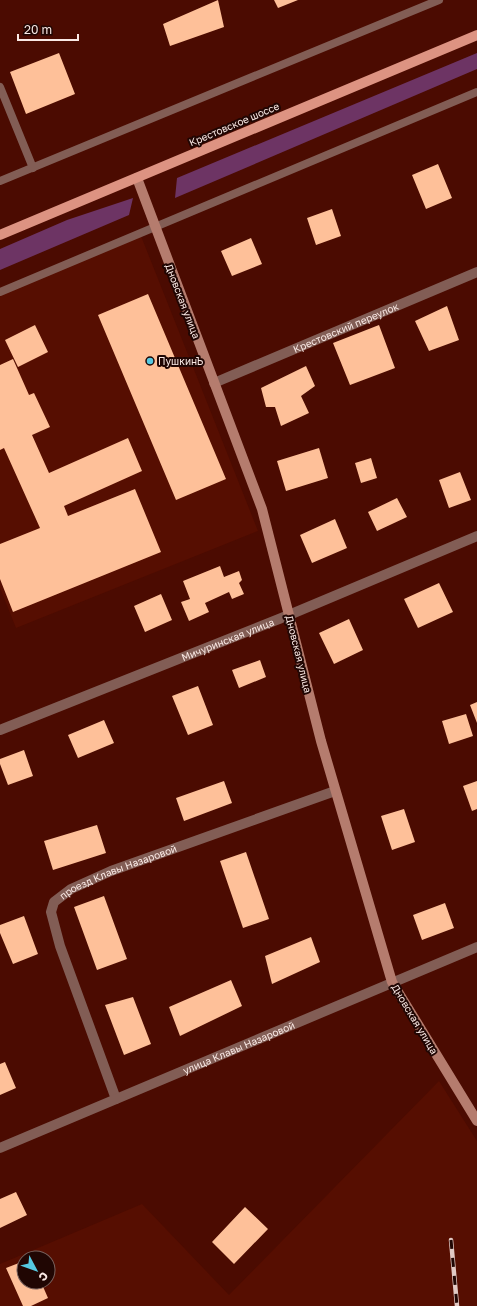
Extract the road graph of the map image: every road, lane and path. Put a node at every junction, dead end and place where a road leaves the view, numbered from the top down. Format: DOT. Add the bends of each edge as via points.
graph roads {
  1 [pos="439,0"];
  2 [pos="477,35"];
  3 [pos="0,87"];
  4 [pos="477,92"];
  5 [pos="32,168"];
  6 [pos="137,178"];
  7 [pos="0,181"];
  8 [pos="156,227"];
  9 [pos="0,235"];
  10 [pos="477,272"];
  11 [pos="0,292"];
  12 [pos="214,383"];
  13 [pos="477,536"];
  14 [pos="288,615"];
  15 [pos="0,730"];
  16 [pos="336,791"];
  17 [pos="477,947"];
  18 [pos="392,982"];
  19 [pos="116,1099"];
  20 [pos="477,1121"];
  21 [pos="0,1148"];
  1 -- 5 [label="lane"];
  2 -- 6 [label="main road, Крестовское шоссе"];
  3 -- 5 [label="lane"];
  4 -- 8 [label="lane"];
  5 -- 7 [label="lane"];
  6 -- 8 [label="street, Дновская улица"];
  6 -- 9 [label="main road, Крестовское шоссе"];
  8 -- 11 [label="lane"];
  8 -- 12 [label="street, Дновская улица"];
  10 -- 12 [label="street, Крестовский переулок"];
  12 -- 14 [label="street, Дновская улица" via="262,509"];
  13 -- 14 [label="street, Мичуринская улица"];
  14 -- 15 [label="street, Мичуринская улица"];
  14 -- 16 [label="street, Дновская улица"];
  16 -- 18 [label="street, Дновская улица"];
  16 -- 19 [label="street, проезд Клавы Назаровой" via="111,871 71,889 54,902 51,912 60,946"];
  17 -- 18 [label="street, улица Клавы Назаровой"];
  18 -- 19 [label="street, улица Клавы Назаровой"];
  18 -- 20 [label="street, Дновская улица"];
  19 -- 21 [label="street, улица Клавы Назаровой"];
}
